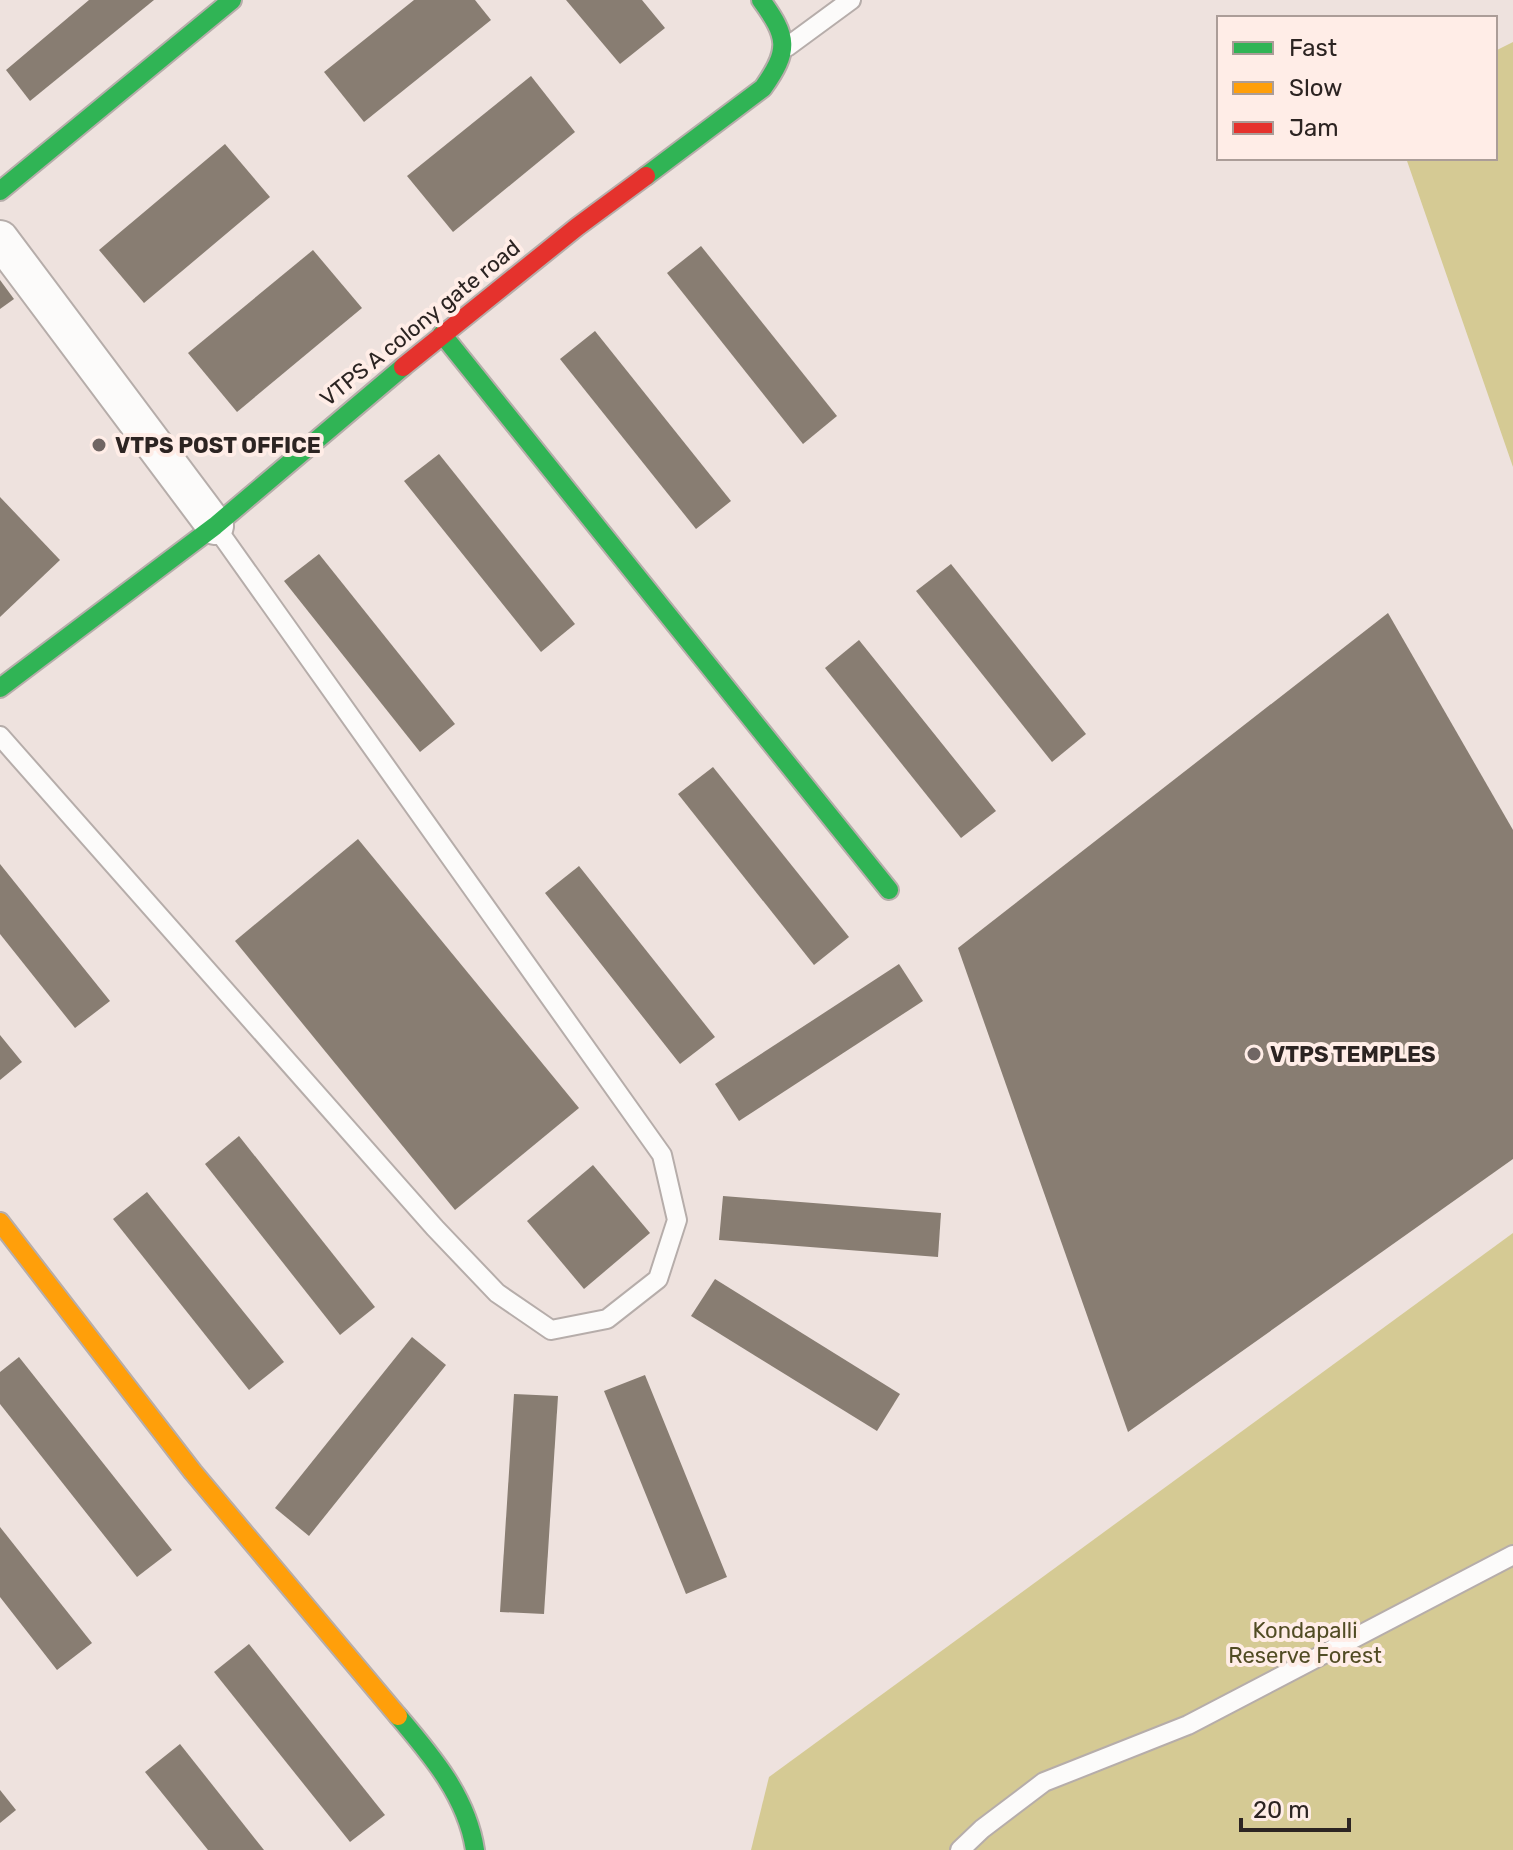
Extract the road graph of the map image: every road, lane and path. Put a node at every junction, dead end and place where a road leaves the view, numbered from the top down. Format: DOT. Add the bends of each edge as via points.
graph roads {
  1 [pos="232,0"];
  2 [pos="761,0"];
  3 [pos="851,0"];
  4 [pos="785,49"];
  5 [pos="0,191"];
  6 [pos="0,239"];
  7 [pos="442,334"];
  8 [pos="215,526"];
  9 [pos="0,688"];
  10 [pos="0,736"];
  11 [pos="889,890"];
  12 [pos="0,1222"];
  13 [pos="1513,1555"];
  14 [pos="475,1850"];
  15 [pos="960,1850"];
  1 -- 5 [label="street"];
  2 -- 4 [label="street" via="780,26"];
  3 -- 4 [label="lane"];
  4 -- 7 [label="street, VTPS A colony gate road" via="763,88"];
  6 -- 8 [label="street"];
  7 -- 8 [label="street, VTPS A colony gate road"];
  7 -- 11 [label="street"];
  8 -- 9 [label="street, VTPS A colony gate road"];
  8 -- 10 [label="lane" via="662,1155 677,1220 658,1279 607,1319 551,1330 497,1293"];
  12 -- 14 [label="street" via="193,1472 435,1760 464,1807"];
  13 -- 15 [label="lane" via="1188,1725 1044,1782"];
}
